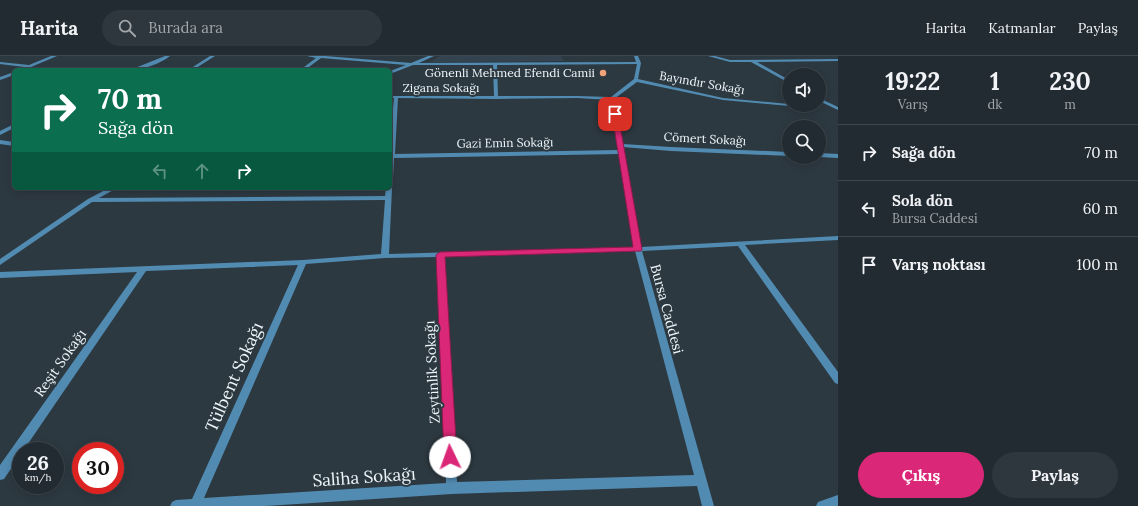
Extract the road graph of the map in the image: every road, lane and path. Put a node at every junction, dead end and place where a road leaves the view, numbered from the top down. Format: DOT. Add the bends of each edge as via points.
graph roads {
  1 [pos="55,56"];
  2 [pos="168,56"];
  3 [pos="213,56"];
  4 [pos="309,56"];
  5 [pos="374,56"];
  6 [pos="432,56"];
  7 [pos="710,56"];
  8 [pos="745,56"];
  9 [pos="320,57"];
  10 [pos="637,60"];
  11 [pos="838,60"];
  12 [pos="752,61"];
  13 [pos="369,62"];
  14 [pos="0,63"];
  15 [pos="412,64"];
  16 [pos="496,64"];
  17 [pos="29,66"];
  18 [pos="24,68"];
  19 [pos="137,68"];
  20 [pos="193,68"];
  21 [pos="305,68"];
  22 [pos="392,72"];
  23 [pos="12,74"];
  24 [pos="782,78"];
  25 [pos="0,79"];
  26 [pos="636,80"];
  27 [pos="393,98"];
  28 [pos="496,98"];
  29 [pos="612,99"];
  30 [pos="828,103"];
  31 [pos="782,104"];
  32 [pos="838,109"];
  33 [pos="12,127"];
  34 [pos="392,127"];
  35 [pos="0,133"];
  36 [pos="0,142"];
  37 [pos="12,144"];
  38 [pos="620,148"];
  39 [pos="782,154"];
  40 [pos="826,155"];
  41 [pos="392,156"];
  42 [pos="838,156"];
  43 [pos="110,190"];
  44 [pos="389,190"];
  45 [pos="389,198"];
  46 [pos="90,200"];
  47 [pos="838,238"];
  48 [pos="740,243"];
  49 [pos="638,249"];
  50 [pos="440,255"];
  51 [pos="385,256"];
  52 [pos="303,262"];
  53 [pos="0,263"];
  54 [pos="144,268"];
  55 [pos="0,275"];
  56 [pos="838,380"];
  57 [pos="0,475"];
  58 [pos="699,480"];
  59 [pos="452,488"];
  60 [pos="838,502"];
  61 [pos="195,505"];
  62 [pos="176,506"];
  63 [pos="708,506"];
  64 [pos="822,506"];
  1 -- 17 [label="street"];
  2 -- 19 [label="street"];
  3 -- 20 [label="street"];
  4 -- 9 [label="street"];
  5 -- 13 [label="street"];
  6 -- 15 [label="street"];
  7 -- 12 [label="street" via="730,61"];
  8 -- 12 [label="street"];
  9 -- 13 [label="street"];
  9 -- 21 [label="street"];
  10 -- 16 [label="street"];
  10 -- 26 [label="street"];
  11 -- 12 [label="street"];
  12 -- 24 [label="street"];
  13 -- 15 [label="street"];
  14 -- 17 [label="street"];
  15 -- 16 [label="street"];
  15 -- 22 [label="street"];
  16 -- 28 [label="street"];
  17 -- 18 [label="street"];
  23 -- 25 [label="street"];
  26 -- 29 [label="street"];
  26 -- 31 [label="street, Bayındır Sokağı" via="723,99"];
  27 -- 28 [label="street, Zigana Sokağı"];
  27 -- 34 [label="street"];
  28 -- 29 [label="street, Zigana Sokağı"];
  29 -- 38 [label="street, Bursa Caddesi"];
  30 -- 32 [label="street"];
  33 -- 35 [label="street"];
  36 -- 37 [label="street"];
  38 -- 39 [label="street, Cömert Sokağı"];
  38 -- 41 [label="street, Gazi Emin Sokağı"];
  38 -- 49 [label="street, Bursa Caddesi"];
  40 -- 42 [label="street"];
  43 -- 46 [label="street"];
  44 -- 45 [label="street"];
  45 -- 46 [label="street"];
  45 -- 51 [label="street"];
  46 -- 53 [label="street"];
  47 -- 48 [label="street"];
  48 -- 49 [label="street"];
  48 -- 56 [label="street"];
  49 -- 50 [label="street"];
  49 -- 58 [label="street, Bursa Caddesi"];
  50 -- 51 [label="street"];
  50 -- 59 [label="street, Zeytinlik Sokağı"];
  51 -- 52 [label="street"];
  52 -- 54 [label="street"];
  52 -- 61 [label="street, Tülbent Sokağı"];
  54 -- 55 [label="street"];
  54 -- 57 [label="street, Reşit Sokağı"];
  58 -- 59 [label="street, Saliha Sokağı"];
  58 -- 63 [label="street, Bursa Caddesi"];
  59 -- 61 [label="street, Saliha Sokağı"];
  60 -- 64 [label="street"];
  61 -- 62 [label="street, Saliha Sokağı"];
}
